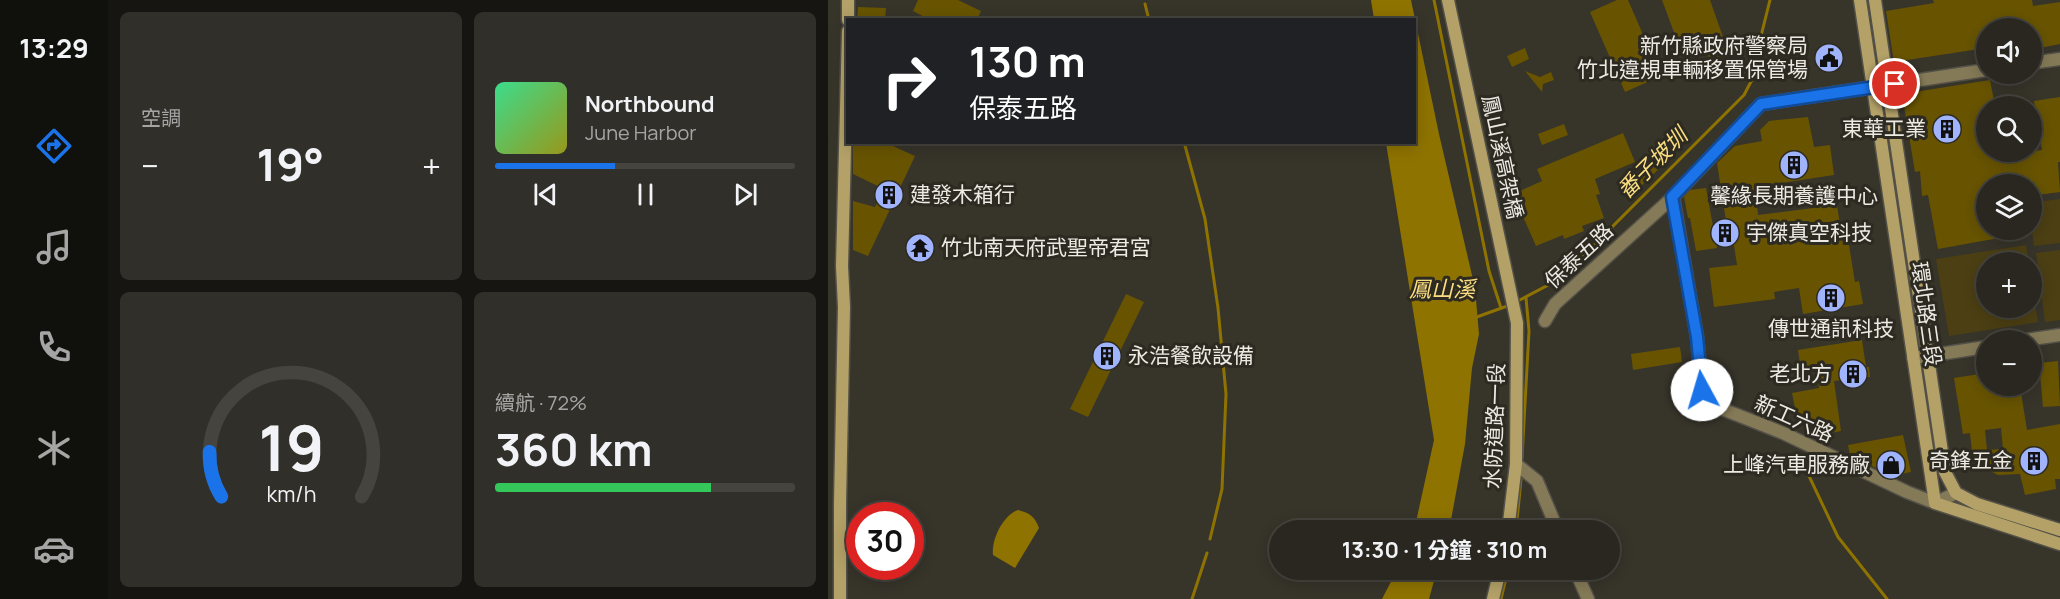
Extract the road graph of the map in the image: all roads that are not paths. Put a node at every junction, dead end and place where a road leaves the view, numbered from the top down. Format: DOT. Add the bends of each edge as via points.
graph roads {
  1 [pos="848,0"];
  2 [pos="1449,0"];
  3 [pos="1860,0"];
  4 [pos="1875,0"];
  5 [pos="848,18"];
  6 [pos="2060,59"];
  7 [pos="2042,61"];
  8 [pos="1976,72"];
  9 [pos="1887,85"];
  10 [pos="1874,87"];
  11 [pos="846,110"];
  12 [pos="1672,197"];
  13 [pos="1545,321"];
  14 [pos="1517,323"];
  15 [pos="2060,335"];
  16 [pos="2042,338"];
  17 [pos="1976,349"];
  18 [pos="1929,356"];
  19 [pos="1913,358"];
  20 [pos="1516,464"];
  21 [pos="1956,492"];
  22 [pos="1935,503"];
  23 [pos="1509,520"];
  24 [pos="1553,520"];
  25 [pos="2060,530"];
  26 [pos="2060,544"];
  27 [pos="1498,580"];
  28 [pos="1579,580"];
  29 [pos="840,599"];
  30 [pos="1493,599"];
  31 [pos="1588,599"];
  1 -- 5 [label="street"];
  2 -- 14 [label="street, 鳳山溪高架橋"];
  3 -- 10 [label="street, 環北路三段"];
  4 -- 9 [label="street, 環北路三段"];
  6 -- 7 [label="street"];
  8 -- 9 [label="street, 保泰五路"];
  9 -- 10 [label="street, 保泰五路"];
  9 -- 18 [label="street, 環北路三段"];
  10 -- 12 [label="street, 保泰五路" via="1761,104"];
  10 -- 19 [label="street, 環北路三段"];
  11 -- 29 [label="street"];
  12 -- 13 [label="street, 保泰五路" via="1555,304"];
  12 -- 22 [label="street, 新工六路" via="1697,337 1702,390 1708,402"];
  14 -- 20 [label="street, 水防道路一段"];
  15 -- 16 [label="street"];
  17 -- 18 [label="street"];
  18 -- 19 [label="street"];
  18 -- 21 [label="street, 環北路三段" via="1945,472"];
  19 -- 22 [label="street, 環北路三段"];
  20 -- 23 [label="street, 水防道路一段"];
  20 -- 24 [label="street" via="1537,481"];
  21 -- 22 [label="street"];
  21 -- 25 [label="street" via="1977,504"];
  22 -- 26 [label="street"];
  27 -- 30 [label="street"];
  28 -- 31 [label="street"];
}
